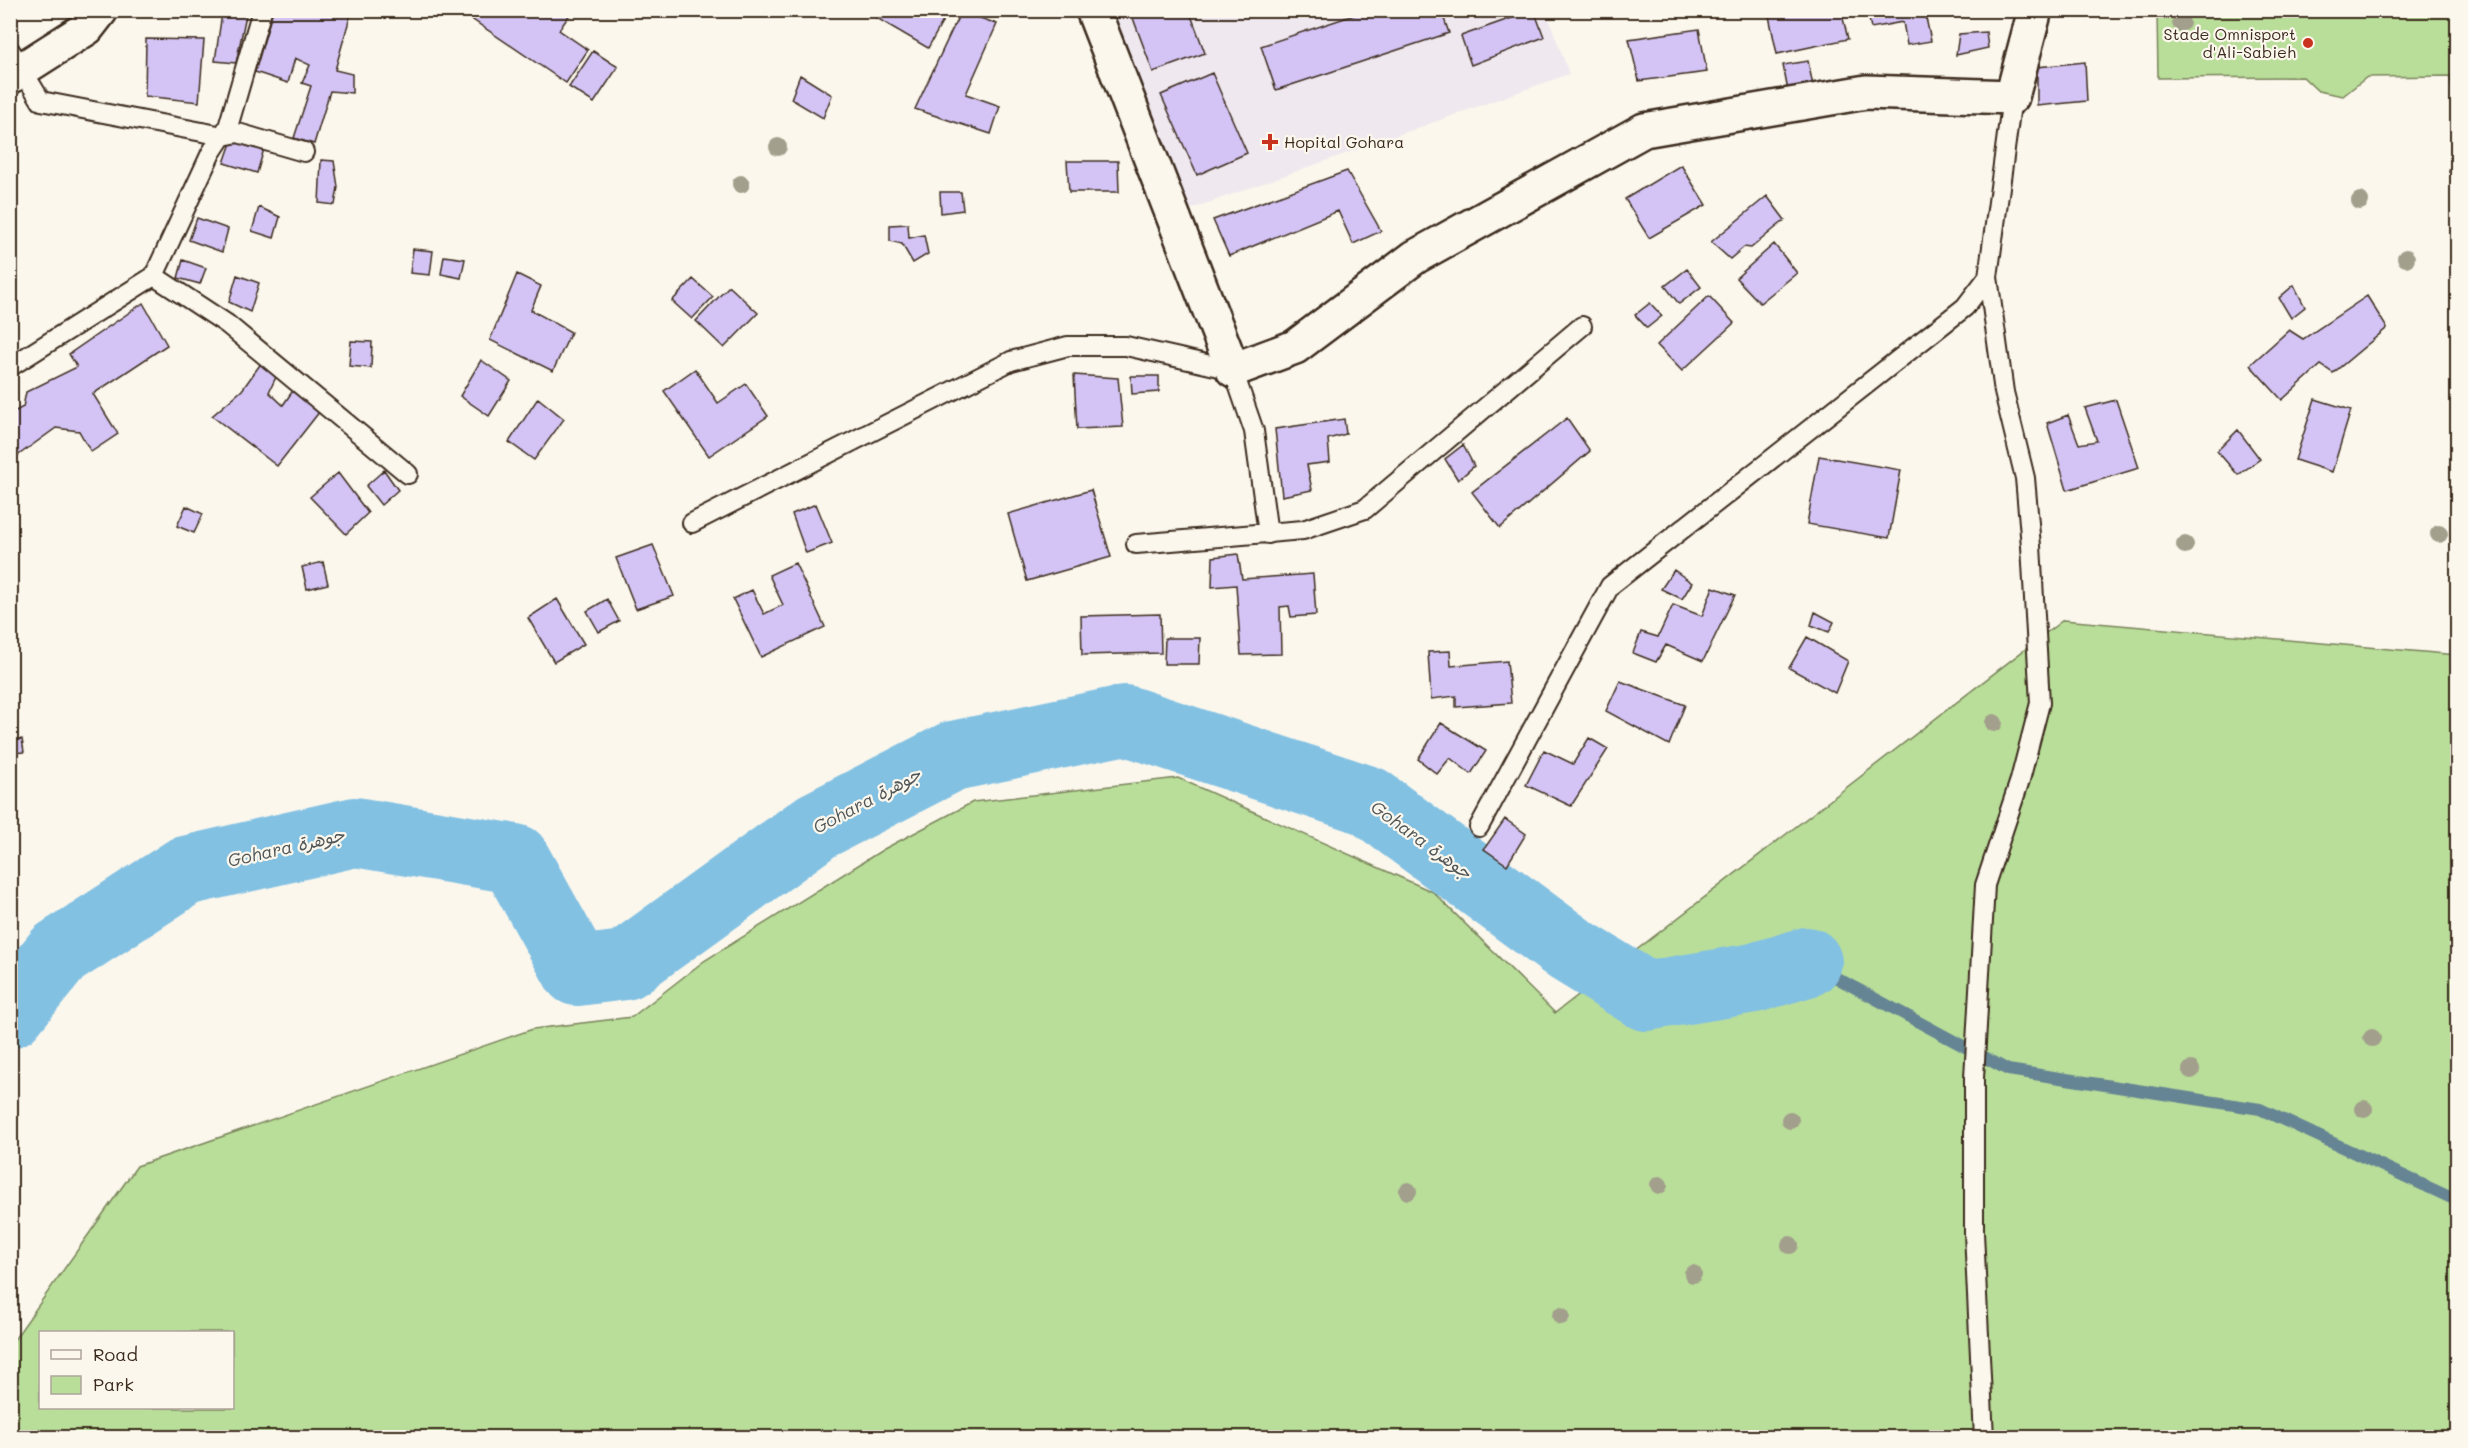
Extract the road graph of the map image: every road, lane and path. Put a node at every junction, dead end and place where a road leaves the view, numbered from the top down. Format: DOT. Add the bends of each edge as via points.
graph roads {
  1 [pos="101,10"];
  2 [pos="262,10"];
  3 [pos="1094,10"];
  4 [pos="2035,10"];
  5 [pos="14,66"];
  6 [pos="2013,97"];
  7 [pos="223,135"];
  8 [pos="304,152"];
  9 [pos="154,276"];
  10 [pos="1988,277"];
  11 [pos="1582,326"];
  12 [pos="10,367"];
  13 [pos="1233,370"];
  14 [pos="408,474"];
  15 [pos="692,523"];
  16 [pos="1268,534"];
  17 [pos="1136,544"];
  18 [pos="1479,827"];
  19 [pos="1984,1437"];
  1 -- 5 [label="street" via="87,28"];
  2 -- 7 [label="lane"];
  3 -- 13 [label="street"];
  4 -- 6 [label="street"];
  5 -- 7 [label="lane" via="41,101"];
  6 -- 10 [label="lane"];
  6 -- 13 [label="street" via="1866,93 1644,130 1415,257 1295,347"];
  7 -- 8 [label="lane" via="238,133"];
  7 -- 9 [label="lane"];
  9 -- 12 [label="lane"];
  9 -- 14 [label="lane" via="227,324"];
  10 -- 18 [label="lane" via="1965,307 1610,586"];
  10 -- 19 [label="lane" via="2004,392 2025,478 2040,703 2020,780 1985,885 1974,1078 1974,1233"];
  11 -- 16 [label="lane" via="1365,509 1303,530"];
  13 -- 15 [label="lane" via="1126,346 1068,346 1011,361"];
  13 -- 16 [label="lane" via="1254,431"];
  16 -- 17 [label="lane"];
}
